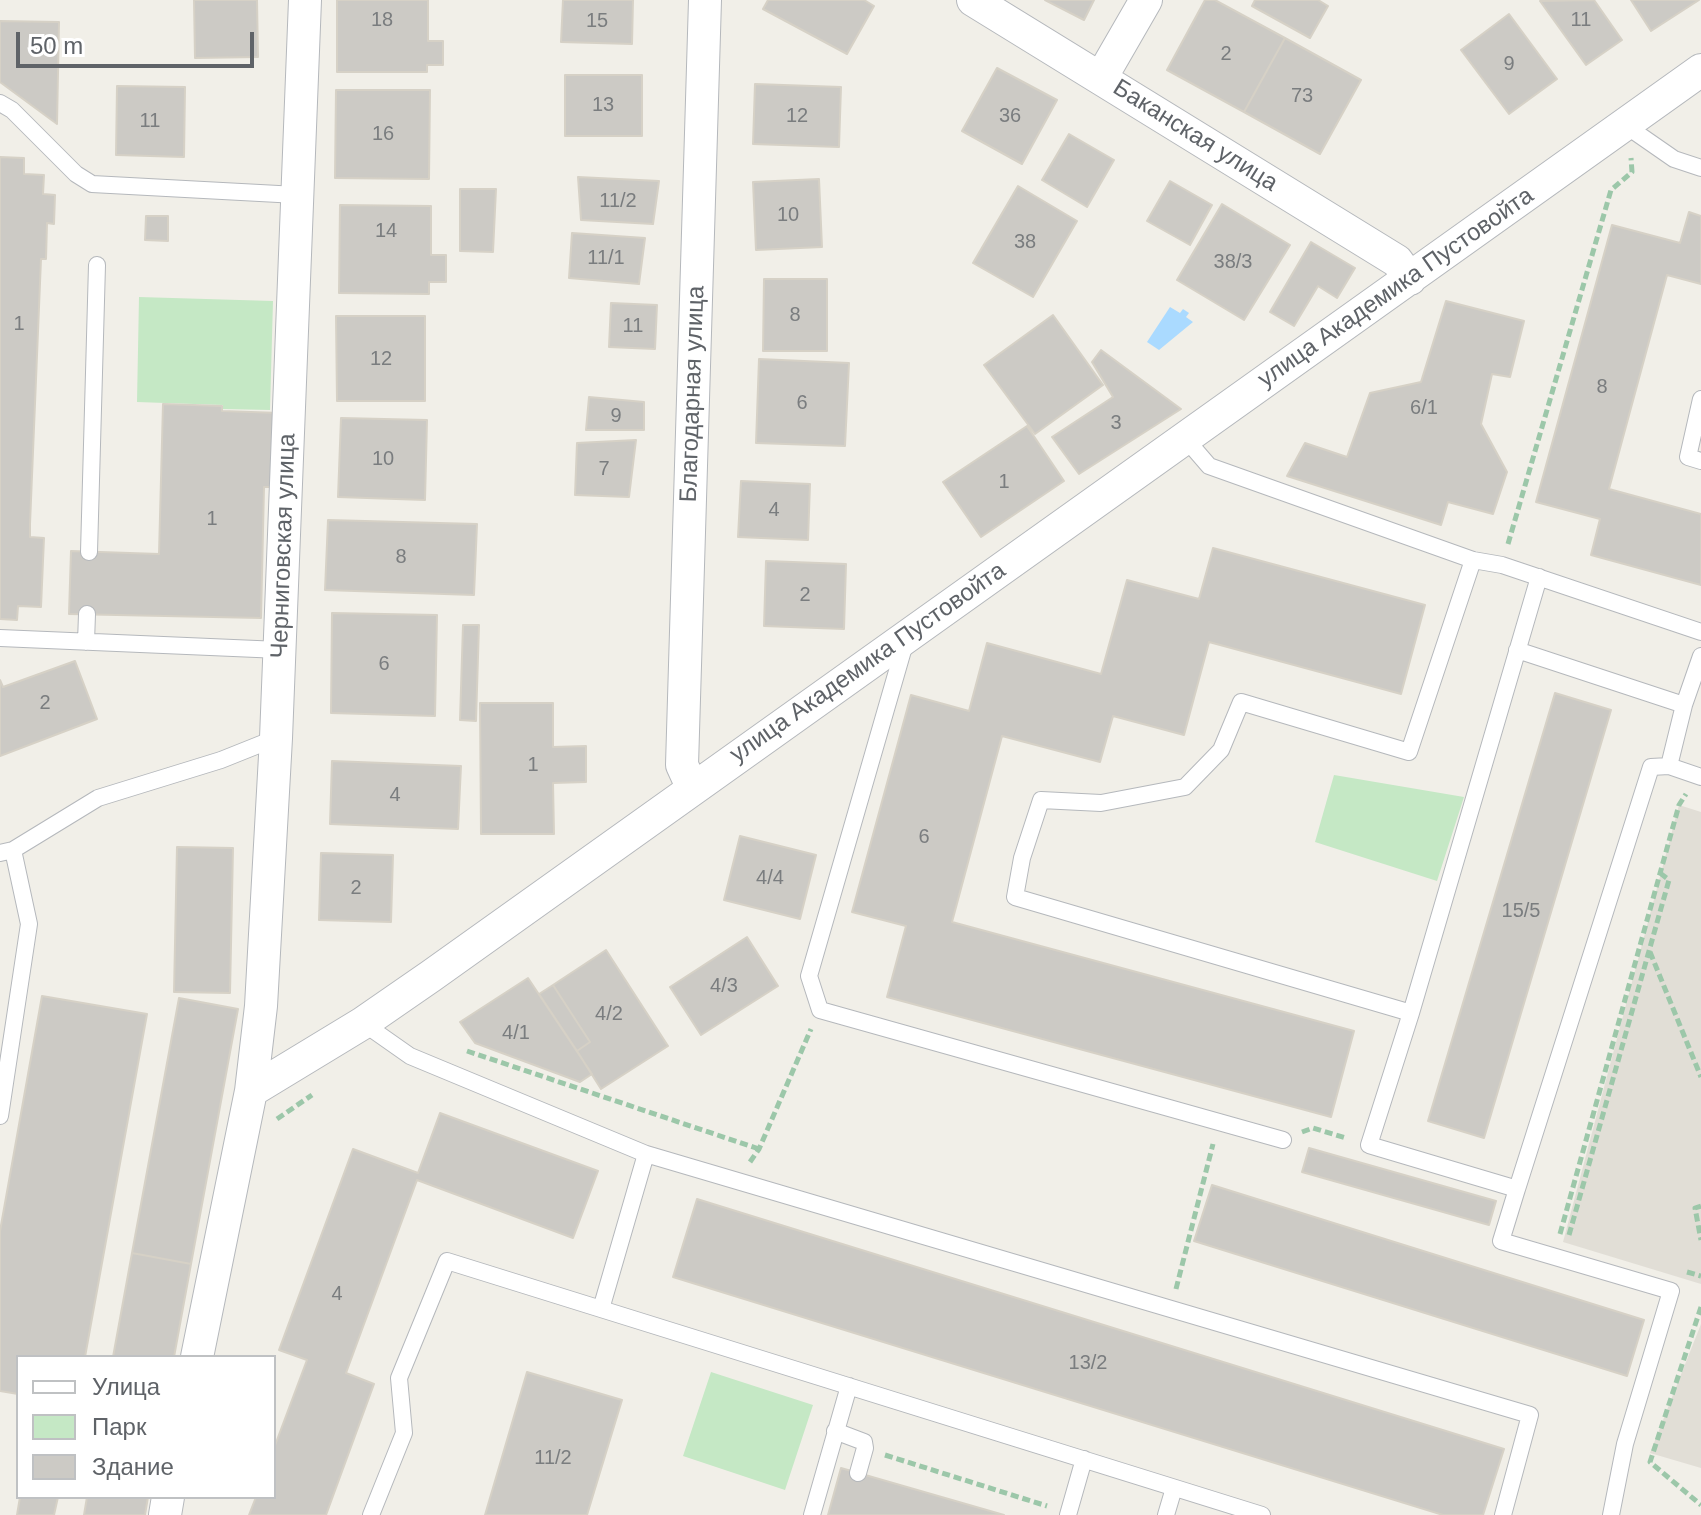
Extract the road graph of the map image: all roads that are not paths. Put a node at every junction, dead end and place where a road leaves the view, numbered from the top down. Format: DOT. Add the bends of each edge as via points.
graph roads {
  1 [pos="305,0"];
  2 [pos="705,0"];
  3 [pos="973,0"];
  4 [pos="1146,0"];
  5 [pos="1701,70"];
  6 [pos="1101,78"];
  7 [pos="0,103"];
  8 [pos="1631,145"];
  9 [pos="1701,168"];
  10 [pos="297,195"];
  11 [pos="97,265"];
  12 [pos="1410,279"];
  13 [pos="1701,399"];
  14 [pos="1184,437"];
  15 [pos="1701,461"];
  16 [pos="89,552"];
  17 [pos="1473,560"];
  18 [pos="1539,577"];
  19 [pos="87,614"];
  20 [pos="1701,632"];
  21 [pos="0,638"];
  22 [pos="907,638"];
  23 [pos="86,642"];
  24 [pos="280,650"];
  25 [pos="1517,650"];
  26 [pos="1701,656"];
  27 [pos="1684,705"];
  28 [pos="276,738"];
  29 [pos="1669,766"];
  30 [pos="1701,777"];
  31 [pos="692,787"];
  32 [pos="6,852"];
  33 [pos="1411,1013"];
  34 [pos="363,1023"];
  35 [pos="251,1091"];
  36 [pos="0,1116"];
  37 [pos="1283,1140"];
  38 [pos="646,1154"];
  39 [pos="1517,1189"];
  40 [pos="601,1309"];
  41 [pos="197,1355"];
  42 [pos="849,1386"];
  43 [pos="835,1431"];
  44 [pos="1084,1459"];
  45 [pos="858,1473"];
  46 [pos="1174,1488"];
  47 [pos="1062,1512"];
  48 [pos="371,1515"];
  49 [pos="812,1515"];
  50 [pos="1166,1515"];
  51 [pos="1262,1515"];
  52 [pos="1503,1515"];
  53 [pos="1611,1515"];
  1 -- 10 [label="street, Черниговская улица"];
  2 -- 31 [label="street, Благодарная улица" via="682,765"];
  3 -- 6 [label="street, Баканская улица"];
  4 -- 6 [label="street"];
  5 -- 8 [label="street, улица Академика Пустовойта"];
  6 -- 12 [label="street, Баканская улица" via="1397,261"];
  7 -- 10 [label="lane" via="92,184"];
  8 -- 9 [label="lane"];
  8 -- 12 [label="street, улица Академика Пустовойта"];
  10 -- 24 [label="street, Черниговская улица"];
  11 -- 16 [label="lane"];
  12 -- 14 [label="street, улица Академика Пустовойта"];
  13 -- 15 [label="lane" via="1688,457"];
  14 -- 17 [label="lane" via="1209,466"];
  14 -- 22 [label="street, улица Академика Пустовойта"];
  17 -- 18 [label="lane"];
  17 -- 33 [label="lane" via="1409,752 1241,702 1221,750 1185,787 1101,803 1041,800 1015,897"];
  18 -- 20 [label="lane"];
  18 -- 25 [label="lane"];
  19 -- 23 [label="lane"];
  21 -- 23 [label="lane"];
  22 -- 31 [label="street, улица Академика Пустовойта"];
  22 -- 37 [label="lane" via="809,976 820,1010"];
  23 -- 24 [label="lane"];
  24 -- 28 [label="street, Черниговская улица"];
  25 -- 27 [label="lane"];
  25 -- 33 [label="lane"];
  26 -- 27 [label="lane"];
  27 -- 29 [label="lane"];
  28 -- 32 [label="lane" via="98,798"];
  28 -- 35 [label="street, Черниговская улица"];
  29 -- 30 [label="lane"];
  29 -- 39 [label="lane" via="1651,767"];
  31 -- 34 [label="street, улица Академика Пустовойта"];
  32 -- 36 [label="lane" via="29,924"];
  33 -- 39 [label="lane" via="1369,1145"];
  34 -- 35 [label="street, улица Академика Пустовойта"];
  34 -- 38 [label="lane" via="410,1056"];
  35 -- 41 [label="street"];
  38 -- 40 [label="lane"];
  38 -- 52 [label="lane" via="1530,1415"];
  39 -- 53 [label="lane" via="1501,1241 1671,1291 1625,1444"];
  40 -- 42 [label="lane"];
  40 -- 48 [label="lane" via="447,1261 399,1378 404,1433"];
  42 -- 43 [label="lane"];
  42 -- 44 [label="lane"];
  43 -- 45 [label="lane" via="864,1442"];
  43 -- 49 [label="lane"];
  44 -- 46 [label="lane"];
  44 -- 47 [label="lane"];
  46 -- 50 [label="lane"];
  46 -- 51 [label="lane"];
}
